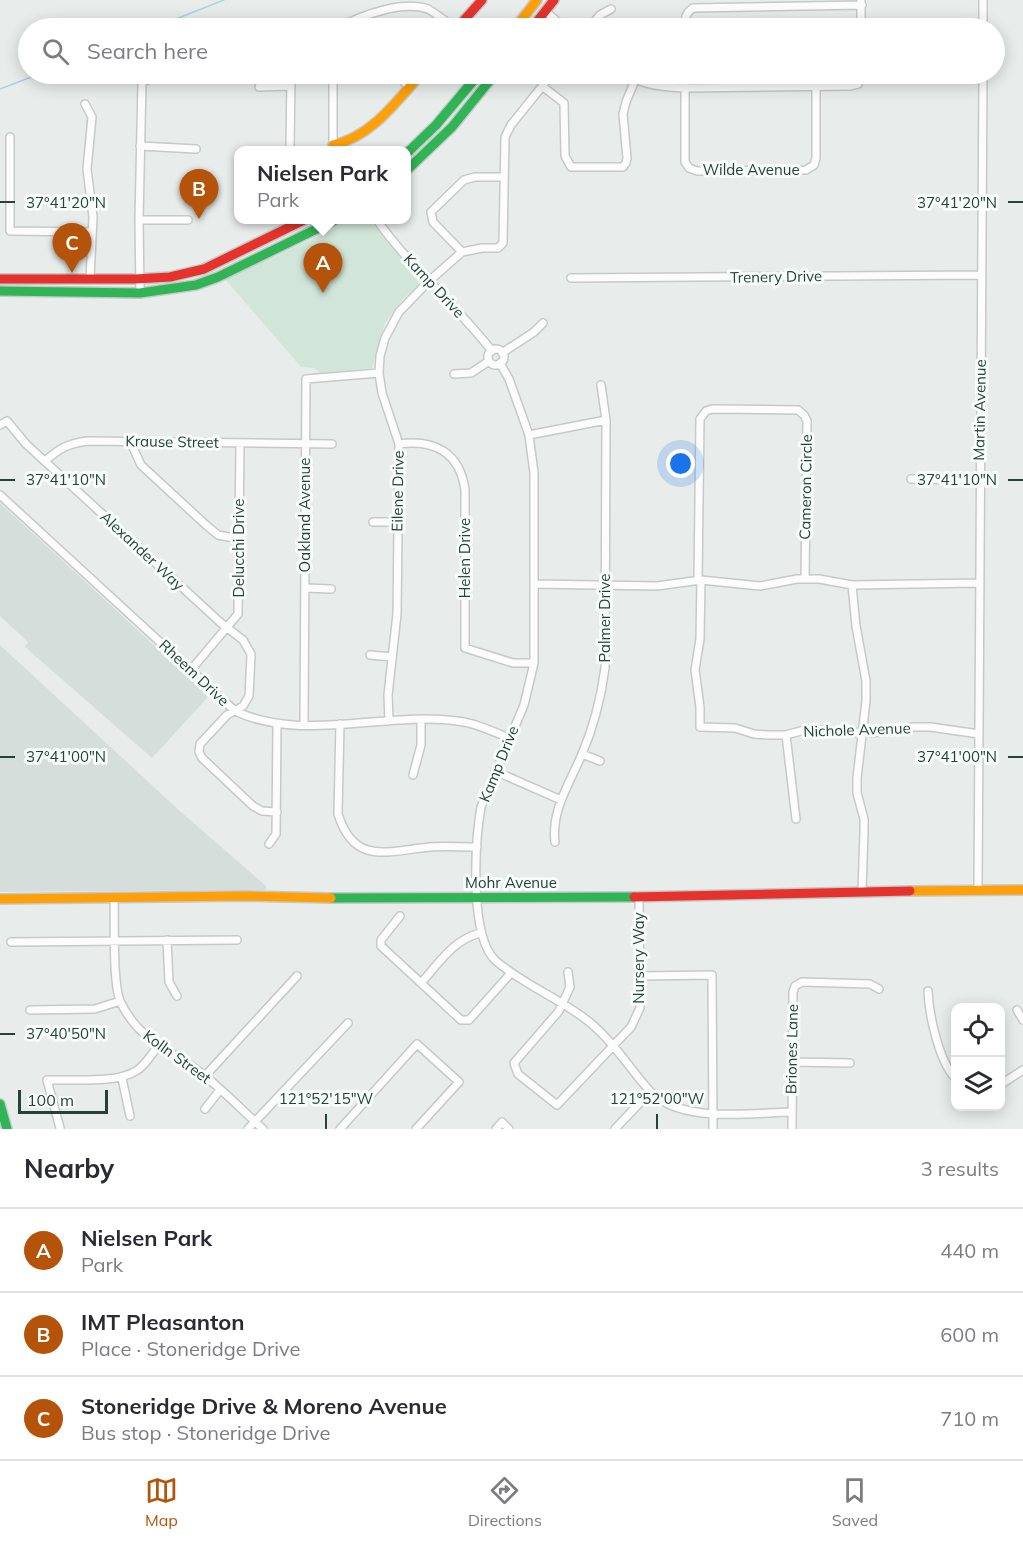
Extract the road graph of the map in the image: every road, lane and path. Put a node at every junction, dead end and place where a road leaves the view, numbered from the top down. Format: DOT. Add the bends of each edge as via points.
graph roads {
  1 [pos="482,0"];
  2 [pos="554,0"];
  3 [pos="983,0"];
  4 [pos="534,1"];
  5 [pos="861,3"];
  6 [pos="611,9"];
  7 [pos="544,11"];
  8 [pos="361,18"];
  9 [pos="441,18"];
  10 [pos="465,18"];
  11 [pos="522,18"];
  12 [pos="539,18"];
  13 [pos="553,18"];
  14 [pos="597,18"];
  15 [pos="685,18"];
  16 [pos="983,18"];
  17 [pos="142,84"];
  18 [pos="333,84"];
  19 [pos="406,84"];
  20 [pos="413,84"];
  21 [pos="471,84"];
  22 [pos="487,84"];
  23 [pos="633,84"];
  24 [pos="650,84"];
  25 [pos="685,84"];
  26 [pos="858,84"];
  27 [pos="982,84"];
  28 [pos="291,86"];
  29 [pos="542,86"];
  30 [pos="259,87"];
  31 [pos="410,87"];
  32 [pos="816,87"];
  33 [pos="685,88"];
  34 [pos="85,104"];
  35 [pos="10,137"];
  36 [pos="140,146"];
  37 [pos="290,146"];
  38 [pos="334,146"];
  39 [pos="339,146"];
  40 [pos="196,148"];
  41 [pos="411,149"];
  42 [pos="411,166"];
  43 [pos="503,177"];
  44 [pos="9,192"];
  45 [pos="0,193"];
  46 [pos="139,220"];
  47 [pos="188,220"];
  48 [pos="288,224"];
  49 [pos="325,224"];
  50 [pos="381,224"];
  51 [pos="92,232"];
  52 [pos="462,252"];
  53 [pos="981,275"];
  54 [pos="571,278"];
  55 [pos="0,279"];
  56 [pos="90,279"];
  57 [pos="140,279"];
  58 [pos="429,281"];
  59 [pos="0,291"];
  60 [pos="140,293"];
  61 [pos="543,322"];
  62 [pos="492,351"];
  63 [pos="502,353"];
  64 [pos="489,361"];
  65 [pos="500,363"];
  66 [pos="379,373"];
  67 [pos="454,374"];
  68 [pos="602,385"];
  69 [pos="606,420"];
  70 [pos="3,423"];
  71 [pos="529,435"];
  72 [pos="130,441"];
  73 [pos="306,442"];
  74 [pos="240,444"];
  75 [pos="332,444"];
  76 [pos="399,444"];
  77 [pos="45,461"];
  78 [pos="911,479"];
  79 [pos="979,480"];
  80 [pos="0,495"];
  81 [pos="373,522"];
  82 [pos="398,522"];
  83 [pos="239,539"];
  84 [pos="805,579"];
  85 [pos="700,581"];
  86 [pos="978,583"];
  87 [pos="534,584"];
  88 [pos="606,585"];
  89 [pos="852,585"];
  90 [pos="304,588"];
  91 [pos="331,589"];
  92 [pos="228,628"];
  93 [pos="370,655"];
  94 [pos="392,657"];
  95 [pos="534,663"];
  96 [pos="190,670"];
  97 [pos="235,711"];
  98 [pos="421,720"];
  99 [pos="389,721"];
  100 [pos="278,724"];
  101 [pos="304,724"];
  102 [pos="340,724"];
  103 [pos="700,727"];
  104 [pos="862,733"];
  105 [pos="979,734"];
  106 [pos="786,735"];
  107 [pos="509,738"];
  108 [pos="582,754"];
  109 [pos="600,761"];
  110 [pos="495,771"];
  111 [pos="413,775"];
  112 [pos="561,800"];
  113 [pos="277,812"];
  114 [pos="796,819"];
  115 [pos="555,842"];
  116 [pos="269,844"];
  117 [pos="477,847"];
  118 [pos="978,890"];
  119 [pos="1023,890"];
  120 [pos="862,891"];
  121 [pos="639,897"];
  122 [pos="114,898"];
  123 [pos="477,898"];
  124 [pos="0,899"];
  125 [pos="400,916"];
  126 [pos="480,933"];
  127 [pos="115,940"];
  128 [pos="167,940"];
  129 [pos="237,940"];
  130 [pos="12,942"];
  131 [pos="568,972"];
  132 [pos="512,973"];
  133 [pos="297,976"];
  134 [pos="640,976"];
  135 [pos="421,984"];
  136 [pos="879,990"];
  137 [pos="928,992"];
  138 [pos="177,996"];
  139 [pos="120,1001"];
  140 [pos="563,1002"];
  141 [pos="30,1010"];
  142 [pos="1017,1010"];
  143 [pos="1023,1020"];
  144 [pos="348,1023"];
  145 [pos="613,1045"];
  146 [pos="158,1046"];
  147 [pos="793,1062"];
  148 [pos="850,1063"];
  149 [pos="1023,1070"];
  150 [pos="951,1074"];
  151 [pos="205,1076"];
  152 [pos="122,1078"];
  153 [pos="1005,1082"];
  154 [pos="220,1090"];
  155 [pos="650,1092"];
  156 [pos="0,1104"];
  157 [pos="205,1109"];
  158 [pos="791,1112"];
  159 [pos="713,1114"];
  160 [pos="130,1116"];
  161 [pos="256,1122"];
  162 [pos="60,1128"];
  163 [pos="7,1129"];
  164 [pos="248,1129"];
  165 [pos="263,1129"];
  166 [pos="340,1129"];
  167 [pos="416,1129"];
  168 [pos="496,1129"];
  169 [pos="509,1129"];
  170 [pos="615,1129"];
  171 [pos="713,1129"];
  172 [pos="792,1129"];
  1 -- 10 [label="street"];
  2 -- 7 [label="street"];
  3 -- 16 [label="street"];
  4 -- 7 [label="street"];
  4 -- 11 [label="street"];
  5 -- 15 [label="street" via="693,8"];
  6 -- 14 [label="street"];
  7 -- 12 [label="street"];
  7 -- 13 [label="street"];
  8 -- 9 [label="street" via="386,7 408,6 426,8"];
  17 -- 36 [label="street"];
  18 -- 38 [label="street"];
  19 -- 31 [label="street"];
  20 -- 31 [label="street"];
  21 -- 41 [label="street"];
  22 -- 42 [label="street" via="452,127"];
  23 -- 29 [label="street" via="623,114 627,158 623,166 568,163 564,103"];
  24 -- 33 [label="street"];
  25 -- 33 [label="street"];
  26 -- 32 [label="street"];
  27 -- 53 [label="street, Martin Avenue"];
  28 -- 30 [label="street"];
  28 -- 37 [label="street"];
  29 -- 43 [label="street" via="511,125 506,137"];
  31 -- 39 [label="street" via="357,137"];
  32 -- 33 [label="street"];
  32 -- 33 [label="street, Wilde Avenue" via="814,165 806,170 697,171 685,162"];
  34 -- 51 [label="street" via="92,117 87,168"];
  35 -- 44 [label="street"];
  36 -- 40 [label="street"];
  36 -- 46 [label="street"];
  43 -- 52 [label="street" via="503,243 498,248"];
  43 -- 52 [label="street" via="464,180 431,212 433,222"];
  44 -- 45 [label="street"];
  44 -- 51 [label="street" via="10,231"];
  46 -- 47 [label="street"];
  46 -- 57 [label="street"];
  48 -- 57 [label="street" via="204,269"];
  49 -- 60 [label="street" via="218,277 196,285"];
  50 -- 58 [label="street, Kamp Drive"];
  51 -- 56 [label="street"];
  52 -- 58 [label="street, Eilene Drive"];
  53 -- 54 [label="street, Trenery Drive"];
  53 -- 79 [label="street, Martin Avenue"];
  55 -- 56 [label="street"];
  56 -- 57 [label="street"];
  57 -- 60 [label="street"];
  58 -- 62 [label="street, Kamp Drive"];
  58 -- 66 [label="street, Eilene Drive" via="390,326"];
  59 -- 60 [label="street"];
  61 -- 63 [label="street"];
  62 -- 63 [label="street"];
  62 -- 64 [label="street"];
  63 -- 65 [label="street"];
  64 -- 65 [label="street" via="494,365"];
  64 -- 67 [label="street" via="471,373"];
  65 -- 71 [label="street, Kamp Drive"];
  66 -- 73 [label="street, Oakland Avenue" via="306,379"];
  66 -- 76 [label="street, Eilene Drive"];
  68 -- 69 [label="street, Palmer Drive"];
  69 -- 71 [label="street"];
  69 -- 88 [label="street, Palmer Drive"];
  70 -- 77 [label="street, Alexander Way"];
  71 -- 87 [label="street, Kamp Drive" via="534,473"];
  72 -- 74 [label="street, Krause Street"];
  72 -- 77 [label="street, Krause Street" via="74,443 61,447"];
  72 -- 83 [label="street" via="141,465 206,525 219,535"];
  73 -- 74 [label="street, Krause Street"];
  73 -- 75 [label="street, Krause Street"];
  73 -- 90 [label="street, Oakland Avenue"];
  74 -- 83 [label="street, Delucchi Drive"];
  76 -- 82 [label="street, Eilene Drive"];
  76 -- 95 [label="street, Helen Drive" via="421,443 439,448 452,455 463,476 465,648 513,663"];
  77 -- 92 [label="street, Alexander Way"];
  78 -- 79 [label="street"];
  79 -- 86 [label="street, Martin Avenue"];
  80 -- 96 [label="street, Rheem Drive"];
  81 -- 82 [label="street"];
  82 -- 94 [label="street, Eilene Drive" via="397,614"];
  83 -- 92 [label="street, Delucchi Drive" via="238,614"];
  84 -- 85 [label="street" via="760,586"];
  84 -- 85 [label="street, Cameron Circle" via="804,415 798,410 712,409 700,419"];
  84 -- 89 [label="street"];
  85 -- 88 [label="street" via="657,586"];
  85 -- 103 [label="street, Cameron Circle" via="700,639 695,669"];
  86 -- 89 [label="street"];
  86 -- 105 [label="street, Martin Avenue"];
  87 -- 88 [label="street"];
  87 -- 95 [label="street, Kamp Drive"];
  88 -- 108 [label="street, Palmer Drive" via="605,668 595,718"];
  89 -- 104 [label="street" via="866,681"];
  90 -- 91 [label="street"];
  90 -- 101 [label="street, Oakland Avenue"];
  92 -- 96 [label="street, Delucchi Drive"];
  92 -- 97 [label="street, Alexander Way" via="243,640 251,654 249,696"];
  93 -- 94 [label="street"];
  94 -- 99 [label="street, Eilene Drive"];
  95 -- 107 [label="street, Kamp Drive" via="524,705"];
  96 -- 97 [label="street, Rheem Drive"];
  97 -- 100 [label="street, Rheem Drive"];
  97 -- 113 [label="street, Alexander Way" via="200,744 199,752 253,806"];
  98 -- 99 [label="street, Rheem Drive"];
  98 -- 107 [label="street, Rheem Drive" via="459,721"];
  98 -- 111 [label="street" via="421,745"];
  99 -- 102 [label="street, Rheem Drive"];
  100 -- 101 [label="street, Rheem Drive"];
  100 -- 113 [label="street"];
  101 -- 102 [label="street, Rheem Drive"];
  102 -- 117 [label="street" via="338,814 351,841 381,853"];
  103 -- 106 [label="street, Nichole Avenue"];
  104 -- 105 [label="street, Nichole Avenue" via="921,727"];
  104 -- 106 [label="street, Nichole Avenue" via="808,729"];
  104 -- 120 [label="street" via="857,793 864,819"];
  105 -- 118 [label="street, Martin Avenue"];
  106 -- 114 [label="street"];
  107 -- 110 [label="street, Kamp Drive"];
  108 -- 109 [label="street"];
  108 -- 112 [label="street, Palmer Drive"];
  110 -- 112 [label="street"];
  110 -- 117 [label="street, Kamp Drive" via="481,807"];
  112 -- 115 [label="street, Palmer Drive" via="553,829"];
  113 -- 116 [label="street" via="276,834"];
  117 -- 123 [label="street, Kamp Drive"];
  118 -- 119 [label="street, Mohr Avenue"];
  118 -- 120 [label="street, Mohr Avenue"];
  120 -- 121 [label="street, Mohr Avenue"];
  121 -- 123 [label="street, Mohr Avenue"];
  121 -- 134 [label="street, Nursery Way"];
  122 -- 123 [label="street, Mohr Avenue"];
  122 -- 124 [label="street, Mohr Avenue"];
  122 -- 127 [label="street, Kolln Street"];
  123 -- 126 [label="street, Kamp Drive"];
  125 -- 135 [label="street" via="381,940 381,946"];
  126 -- 132 [label="street, Kamp Drive" via="494,959"];
  126 -- 135 [label="street" via="458,942"];
  127 -- 128 [label="street"];
  127 -- 130 [label="street"];
  127 -- 139 [label="street, Kolln Street"];
  128 -- 129 [label="street"];
  128 -- 138 [label="street" via="168,978"];
  131 -- 140 [label="street" via="570,987"];
  132 -- 135 [label="street" via="465,1021"];
  132 -- 140 [label="street, Kamp Drive"];
  133 -- 151 [label="street"];
  134 -- 145 [label="street, Nursery Way" via="640,1008 631,1027"];
  134 -- 159 [label="street" via="712,975"];
  136 -- 147 [label="street, Briones Lane" via="870,984 802,982 795,986"];
  137 -- 150 [label="street" via="929,1010"];
  139 -- 141 [label="street" via="95,1009"];
  139 -- 146 [label="street, Kolln Street" via="137,1027"];
  140 -- 145 [label="street, Kamp Drive"];
  140 -- 145 [label="street, Nursery Way" via="514,1063 518,1074 557,1105"];
  142 -- 143 [label="street"];
  144 -- 161 [label="street"];
  145 -- 155 [label="street, Kamp Drive"];
  146 -- 151 [label="street, Kolln Street"];
  146 -- 152 [label="street" via="146,1063"];
  147 -- 148 [label="street"];
  147 -- 158 [label="street, Briones Lane"];
  149 -- 153 [label="street"];
  151 -- 154 [label="street, Kolln Street"];
  152 -- 160 [label="street"];
  152 -- 162 [label="street" via="47,1080"];
  154 -- 157 [label="street"];
  154 -- 161 [label="street, Kolln Street"];
  155 -- 159 [label="street, Kamp Drive" via="665,1104 690,1113"];
  155 -- 170 [label="street"];
  156 -- 163 [label="street"];
  158 -- 159 [label="street, Kamp Drive"];
  158 -- 172 [label="street, Briones Lane"];
  159 -- 171 [label="street"];
  161 -- 164 [label="street"];
  161 -- 165 [label="street, Kolln Street"];
  166 -- 167 [label="street" via="417,1044 459,1082"];
  168 -- 169 [label="street" via="502,1122"];
}
